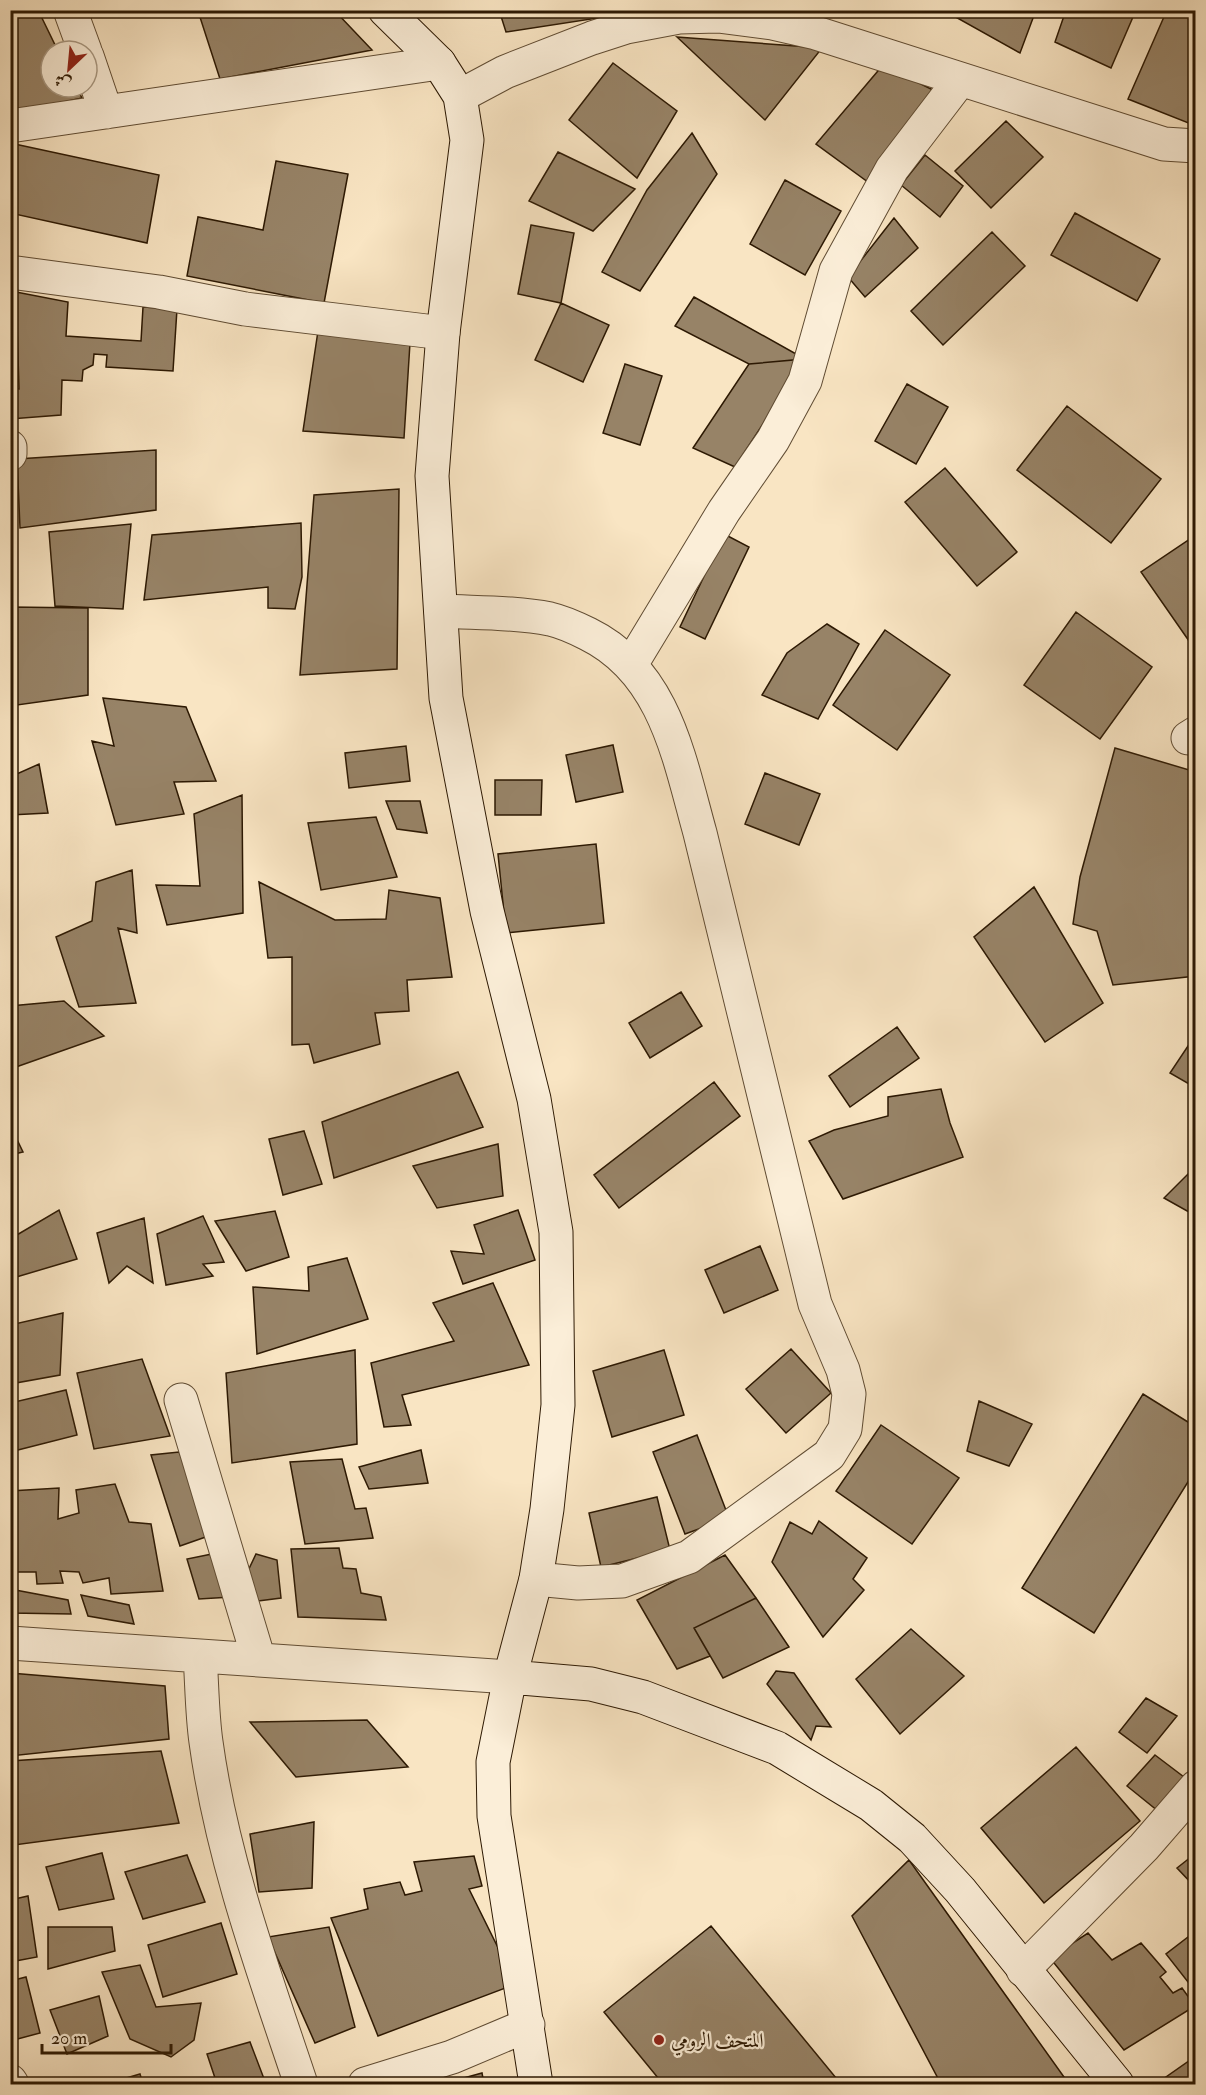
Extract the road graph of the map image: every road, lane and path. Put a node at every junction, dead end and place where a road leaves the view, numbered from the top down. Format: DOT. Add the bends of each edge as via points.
graph roads {
  1 [pos="70,10"];
  2 [pos="385,10"];
  3 [pos="81,39"];
  4 [pos="439,63"];
  5 [pos="960,80"];
  6 [pos="99,91"];
  7 [pos="460,96"];
  8 [pos="106,112"];
  9 [pos="10,126"];
  10 [pos="1196,146"];
  11 [pos="10,272"];
  12 [pos="443,333"];
  13 [pos="10,447"];
  14 [pos="10,454"];
  15 [pos="441,611"];
  16 [pos="632,663"];
  17 [pos="181,1400"];
  18 [pos="536,1579"];
  19 [pos="10,1643"];
  20 [pos="200,1656"];
  21 [pos="259,1660"];
  22 [pos="510,1677"];
  23 [pos="1196,1787"];
  24 [pos="1023,1970"];
  25 [pos="528,2025"];
  26 [pos="302,2085"];
  27 [pos="365,2085"];
  28 [pos="536,2085"];
  29 [pos="1118,2085"];
  1 -- 3 [label="street"];
  2 -- 4 [label="street"];
  4 -- 7 [label="street"];
  4 -- 8 [label="street"];
  5 -- 7 [label="street" via="816,33 772,23 718,16 679,17 592,38 505,72"];
  5 -- 10 [label="street" via="1164,144"];
  5 -- 16 [label="street" via="892,169 836,271 805,381 773,440 724,511"];
  6 -- 8 [label="street"];
  7 -- 12 [label="street" via="467,140"];
  8 -- 9 [label="street"];
  11 -- 12 [label="street" via="159,292 245,309"];
  12 -- 15 [label="street" via="432,476"];
  13 -- 14 [label="street"];
  15 -- 16 [label="street" via="553,620 600,640"];
  15 -- 18 [label="street" via="446,698 458,770 487,911 534,1099 556,1232 558,1405"];
  16 -- 18 [label="street" via="658,703 682,770 815,1304 843,1370 849,1394 848,1419 829,1455 689,1557 622,1581 578,1583"];
  17 -- 21 [label="street"];
  18 -- 22 [label="street"];
  19 -- 20 [label="street"];
  20 -- 21 [label="street"];
  20 -- 26 [label="street" via="206,1741 222,1827 260,1960"];
  21 -- 22 [label="street"];
  22 -- 24 [label="street" via="591,1684 644,1697 777,1748 872,1805 912,1838 960,1890"];
  22 -- 25 [label="street" via="493,1762 494,1816"];
  23 -- 24 [label="street" via="1144,1847"];
  24 -- 29 [label="street"];
  25 -- 27 [label="street" via="452,2057"];
  25 -- 28 [label="street"];
}
